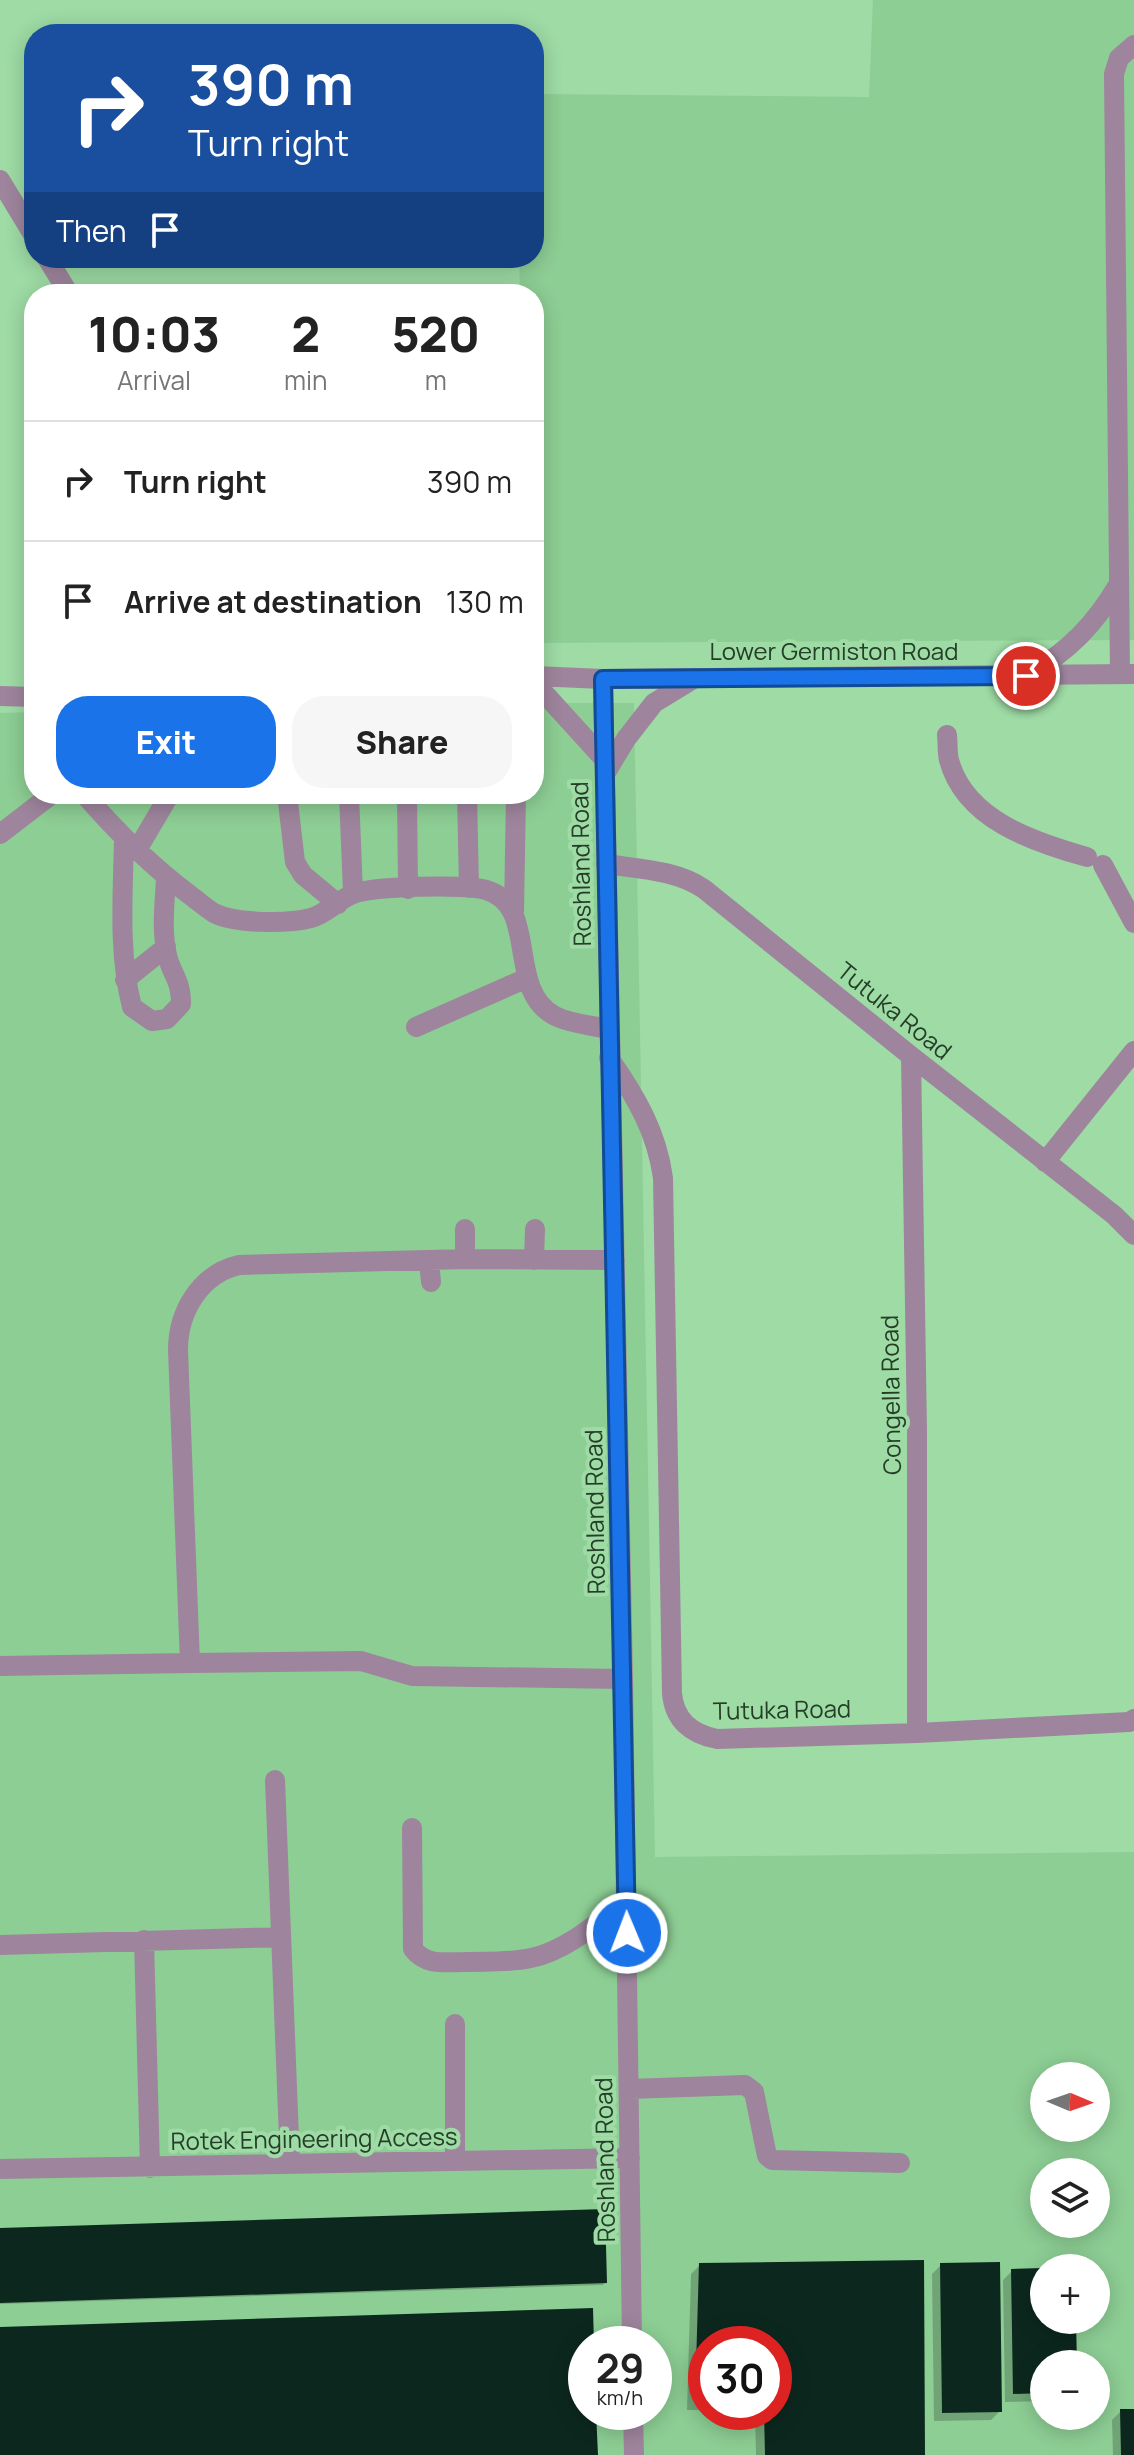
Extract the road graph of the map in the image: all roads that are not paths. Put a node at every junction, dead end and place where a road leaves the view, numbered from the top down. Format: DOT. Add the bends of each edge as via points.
graph roads {
  1 [pos="1134,45"];
  2 [pos="0,180"];
  3 [pos="24,220"];
  4 [pos="1120,582"];
  5 [pos="1127,674"];
  6 [pos="699,676"];
  7 [pos="1026,676"];
  8 [pos="544,679"];
  9 [pos="603,679"];
  10 [pos="544,692"];
  11 [pos="0,696"];
  12 [pos="24,697"];
  13 [pos="947,735"];
  14 [pos="604,767"];
  15 [pos="39,804"];
  16 [pos="93,804"];
  17 [pos="162,804"];
  18 [pos="288,804"];
  19 [pos="349,804"];
  20 [pos="407,804"];
  21 [pos="467,804"];
  22 [pos="516,804"];
  23 [pos="0,834"];
  24 [pos="130,844"];
  25 [pos="606,864"];
  26 [pos="166,877"];
  27 [pos="469,888"];
  28 [pos="408,889"];
  29 [pos="346,899"];
  30 [pos="514,912"];
  31 [pos="1134,923"];
  32 [pos="166,947"];
  33 [pos="527,978"];
  34 [pos="125,980"];
  35 [pos="416,1027"];
  36 [pos="608,1029"];
  37 [pos="1134,1051"];
  38 [pos="911,1056"];
  39 [pos="609,1058"];
  40 [pos="1045,1162"];
  41 [pos="465,1229"];
  42 [pos="535,1229"];
  43 [pos="1134,1235"];
  44 [pos="465,1259"];
  45 [pos="534,1260"];
  46 [pos="615,1260"];
  47 [pos="429,1261"];
  48 [pos="431,1282"];
  49 [pos="190,1663"];
  50 [pos="0,1666"];
  51 [pos="623,1679"];
  52 [pos="1134,1719"];
  53 [pos="917,1733"];
  54 [pos="275,1780"];
  55 [pos="412,1828"];
  56 [pos="626,1901"];
  57 [pos="281,1937"];
  58 [pos="144,1940"];
  59 [pos="0,1945"];
  60 [pos="455,2024"];
  61 [pos="629,2089"];
  62 [pos="630,2158"];
  63 [pos="455,2161"];
  64 [pos="900,2163"];
  65 [pos="290,2164"];
  66 [pos="150,2168"];
  67 [pos="0,2169"];
  68 [pos="632,2326"];
  69 [pos="633,2430"];
  70 [pos="634,2455"];
  1 -- 4 [label="street" via="1119,58 1114,74"];
  2 -- 3 [label="street"];
  4 -- 5 [label="street"];
  4 -- 7 [label="street" via="1081,637"];
  5 -- 7 [label="street, Lower Germiston Road"];
  6 -- 7 [label="street, Lower Germiston Road"];
  6 -- 9 [label="street, Lower Germiston Road"];
  6 -- 14 [label="street" via="654,703"];
  8 -- 9 [label="street, Lower Germiston Road"];
  9 -- 14 [label="street, Roshland Road"];
  10 -- 14 [label="street"];
  11 -- 12 [label="street"];
  13 -- 31 [label="street" via="949,760 976,805 996,822 1095,861"];
  14 -- 25 [label="street, Roshland Road"];
  15 -- 23 [label="street"];
  16 -- 24 [label="street"];
  17 -- 24 [label="street"];
  18 -- 29 [label="street" via="295,862 303,875"];
  19 -- 29 [label="street"];
  20 -- 28 [label="street"];
  21 -- 27 [label="street"];
  22 -- 30 [label="street"];
  24 -- 26 [label="street"];
  24 -- 34 [label="street"];
  25 -- 36 [label="street, Roshland Road"];
  25 -- 38 [label="street, Tutuka Road" via="690,880"];
  26 -- 29 [label="street" via="213,913 230,919 312,918"];
  26 -- 32 [label="street"];
  27 -- 28 [label="street"];
  27 -- 30 [label="street" via="503,897"];
  28 -- 29 [label="street" via="380,889"];
  30 -- 33 [label="street"];
  32 -- 34 [label="street"];
  32 -- 34 [label="street" via="181,986 181,1004 167,1019 152,1021 132,1007"];
  33 -- 35 [label="street"];
  33 -- 36 [label="street" via="536,999 552,1015"];
  36 -- 39 [label="street, Roshland Road"];
  37 -- 40 [label="street"];
  38 -- 40 [label="street, Tutuka Road"];
  38 -- 53 [label="street, Congella Road"];
  39 -- 46 [label="street, Roshland Road"];
  39 -- 53 [label="street, Tutuka Road" via="649,1124 663,1178 673,1705 686,1726 699,1736 717,1739"];
  40 -- 43 [label="street, Tutuka Road"];
  41 -- 44 [label="street"];
  42 -- 45 [label="street"];
  44 -- 45 [label="street"];
  44 -- 47 [label="street"];
  45 -- 46 [label="street"];
  46 -- 51 [label="street, Roshland Road"];
  47 -- 48 [label="street"];
  47 -- 49 [label="street" via="239,1265 212,1277 186,1308 178,1350"];
  49 -- 50 [label="street"];
  49 -- 51 [label="street" via="361,1661 412,1676"];
  51 -- 56 [label="street, Roshland Road"];
  52 -- 53 [label="street, Tutuka Road"];
  54 -- 57 [label="street"];
  55 -- 56 [label="street" via="413,1949 419,1958 433,1962 535,1957 558,1948"];
  56 -- 61 [label="street, Roshland Road"];
  57 -- 58 [label="street"];
  57 -- 65 [label="street"];
  58 -- 59 [label="street"];
  58 -- 66 [label="street"];
  60 -- 63 [label="street"];
  61 -- 62 [label="street, Roshland Road"];
  61 -- 64 [label="street" via="745,2085 754,2092 772,2160"];
  62 -- 63 [label="street, Rotek Engineering Access"];
  62 -- 68 [label="street, Roshland Road"];
  63 -- 65 [label="street, Rotek Engineering Access"];
  65 -- 66 [label="street, Rotek Engineering Access"];
  66 -- 67 [label="street, Rotek Engineering Access"];
  69 -- 70 [label="street"];
}
